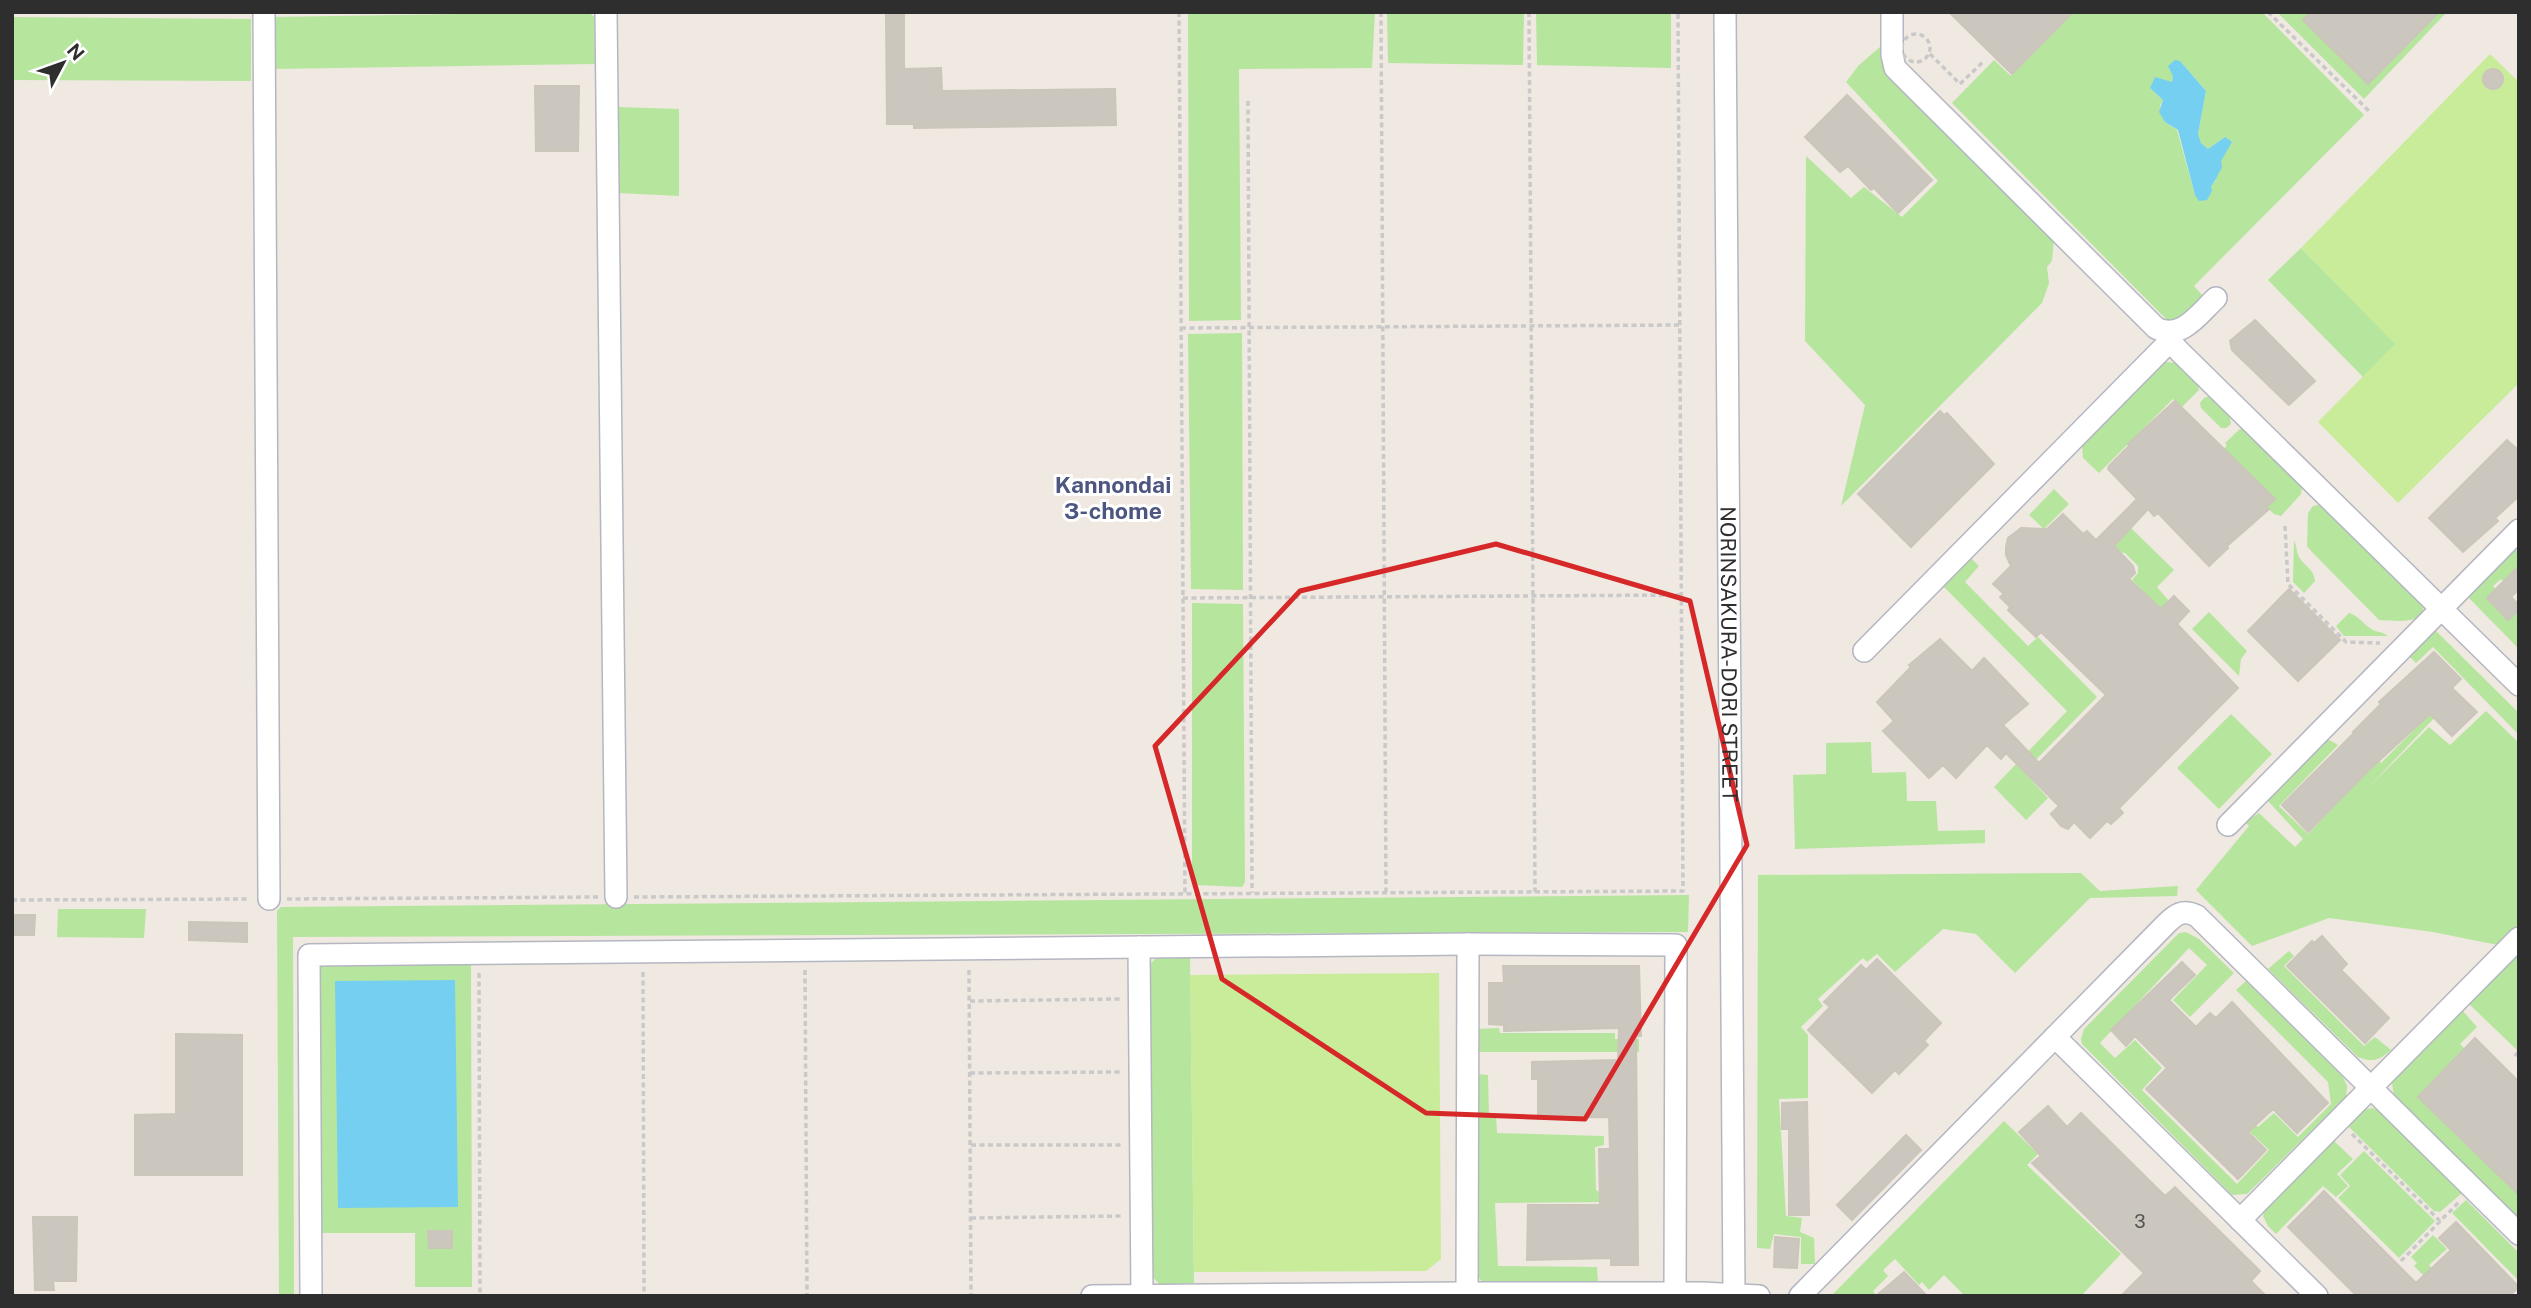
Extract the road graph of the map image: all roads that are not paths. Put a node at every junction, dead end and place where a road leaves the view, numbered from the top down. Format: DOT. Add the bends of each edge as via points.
graph roads {
  1 [pos="264,12"];
  2 [pos="606,12"];
  3 [pos="1725,12"];
  4 [pos="1892,12"];
  5 [pos="2216,299"];
  6 [pos="2171,337"];
  7 [pos="2519,530"];
  8 [pos="2442,608"];
  9 [pos="1864,651"];
  10 [pos="2519,685"];
  11 [pos="2228,825"];
  12 [pos="616,897"];
  13 [pos="269,899"];
  14 [pos="2519,938"];
  15 [pos="1468,944"];
  16 [pos="1139,947"];
  17 [pos="2055,1037"];
  18 [pos="2371,1088"];
  19 [pos="2240,1220"];
  20 [pos="2519,1234"];
  21 [pos="1467,1294"];
  22 [pos="1231,1295"];
  23 [pos="1675,1295"];
  24 [pos="1734,1295"];
  25 [pos="311,1296"];
  26 [pos="1092,1296"];
  27 [pos="1142,1296"];
  28 [pos="1759,1296"];
  29 [pos="1800,1296"];
  30 [pos="2317,1296"];
  1 -- 13 [label="street"];
  2 -- 12 [label="street"];
  3 -- 24 [label="street, NORINSAKURA-DORI STREET"];
  4 -- 6 [label="street" via="1895,68 2156,328"];
  5 -- 6 [label="street"];
  6 -- 8 [label="street"];
  6 -- 9 [label="street"];
  7 -- 8 [label="street"];
  8 -- 10 [label="street"];
  8 -- 11 [label="street"];
  14 -- 18 [label="street"];
  15 -- 16 [label="street"];
  15 -- 21 [label="street"];
  15 -- 23 [label="street" via="1676,944"];
  16 -- 25 [label="street" via="309,956"];
  16 -- 27 [label="street"];
  17 -- 18 [label="street" via="2174,916 2190,912"];
  17 -- 19 [label="street"];
  17 -- 29 [label="street"];
  18 -- 19 [label="street"];
  18 -- 20 [label="street"];
  19 -- 30 [label="street"];
  21 -- 22 [label="street"];
  21 -- 23 [label="street"];
  22 -- 27 [label="street"];
  23 -- 24 [label="street"];
  24 -- 28 [label="street"];
  26 -- 27 [label="street"];
}
